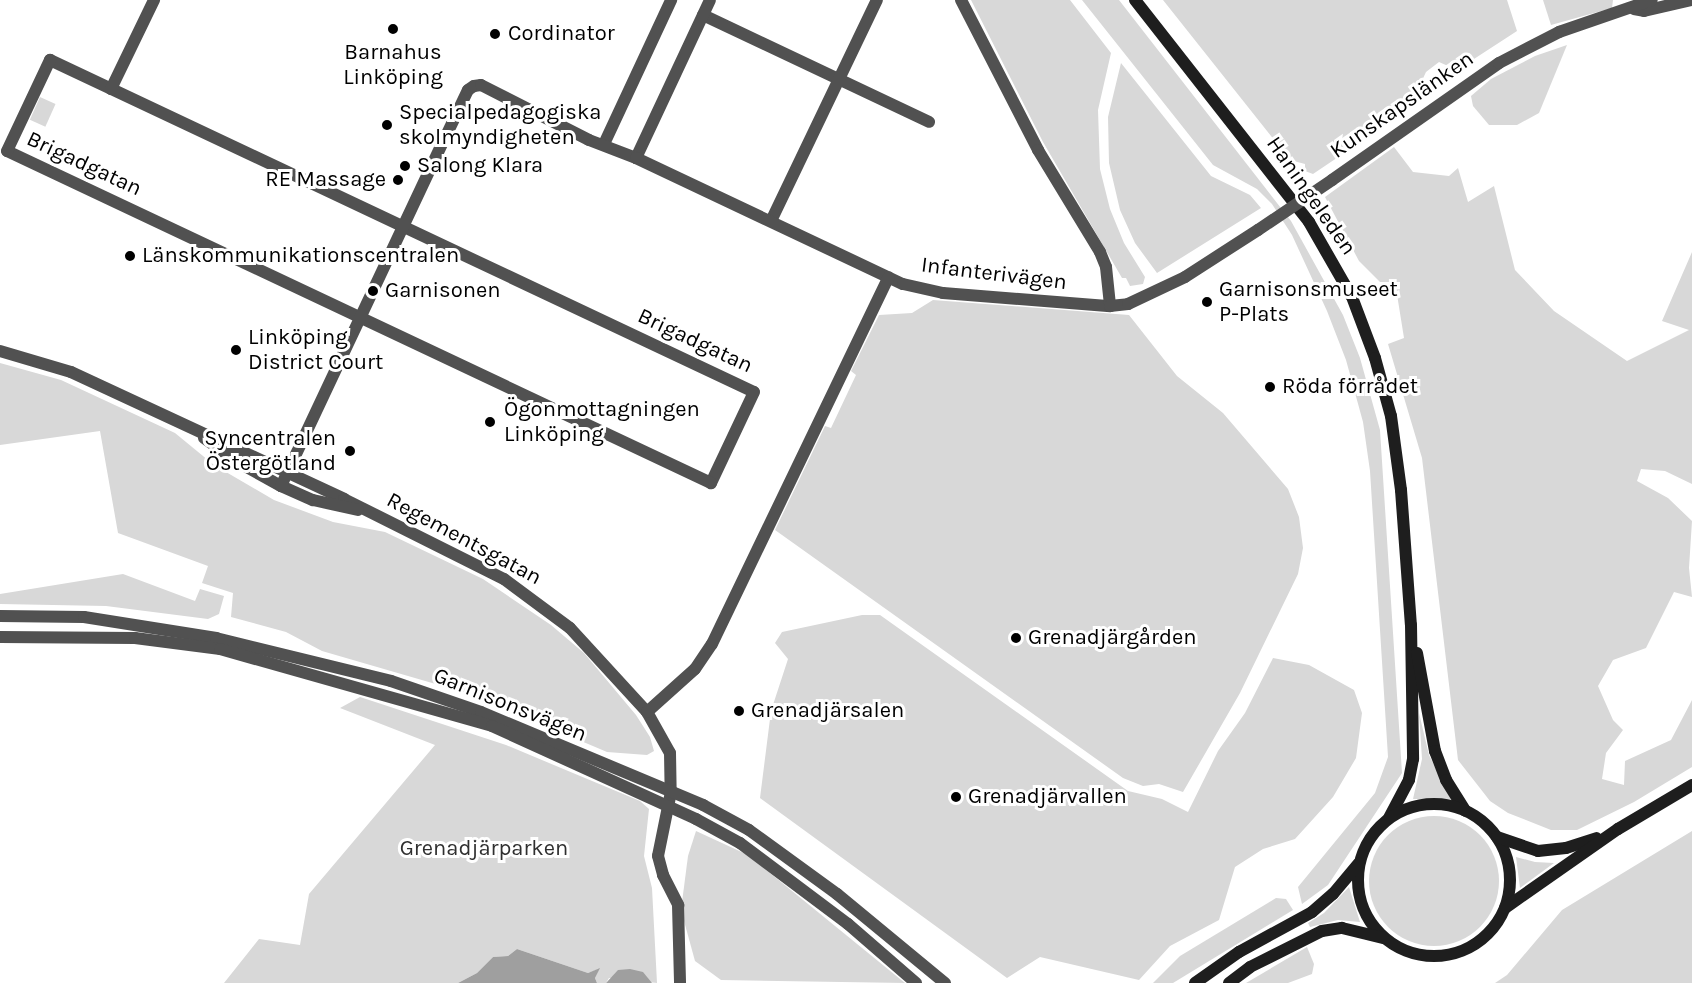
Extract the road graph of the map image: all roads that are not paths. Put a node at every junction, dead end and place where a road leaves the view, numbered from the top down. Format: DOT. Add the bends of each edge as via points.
graph roads {
  1 [pos="154,0"];
  2 [pos="671,0"];
  3 [pos="710,0"];
  4 [pos="877,0"];
  5 [pos="961,0"];
  6 [pos="1135,0"];
  7 [pos="1652,0"];
  8 [pos="1690,0"];
  9 [pos="1634,9"];
  10 [pos="703,15"];
  11 [pos="839,80"];
  12 [pos="111,89"];
  13 [pos="929,122"];
  14 [pos="604,144"];
  15 [pos="636,158"];
  16 [pos="771,221"];
  17 [pos="404,227"];
  18 [pos="889,277"];
  19 [pos="1110,306"];
  20 [pos="360,317"];
  21 [pos="0,351"];
  22 [pos="196,430"];
  23 [pos="287,473"];
  24 [pos="281,486"];
  25 [pos="365,511"];
  26 [pos="0,616"];
  27 [pos="1411,626"];
  28 [pos="0,637"];
  29 [pos="647,712"];
  30 [pos="1692,785"];
  31 [pos="671,792"];
  32 [pos="669,807"];
  33 [pos="1465,810"];
  34 [pos="1389,818"];
  35 [pos="1618,829"];
  36 [pos="1497,837"];
  37 [pos="1359,862"];
  38 [pos="1505,908"];
  39 [pos="1384,938"];
  40 [pos="680,983"];
  41 [pos="916,983"];
  42 [pos="945,983"];
  43 [pos="1195,983"];
  44 [pos="1229,983"];
  1 -- 12 [label="street"];
  2 -- 14 [label="street"];
  3 -- 10 [label="street"];
  4 -- 11 [label="street"];
  5 -- 19 [label="street" via="1038,150 1100,252 1106,267"];
  6 -- 27 [label="main road, Haningeleden" via="1309,222 1352,297 1391,416"];
  7 -- 9 [label="street, Kunskapslänken"];
  8 -- 9 [label="street, Kunskapslänken" via="1644,11"];
  9 -- 19 [label="street, Kunskapslänken, bridge" via="1559,32 1499,63 1185,277 1128,304"];
  10 -- 11 [label="street"];
  10 -- 15 [label="street"];
  11 -- 13 [label="street"];
  11 -- 16 [label="street"];
  12 -- 17 [label="street, Brigadgatan"];
  12 -- 20 [label="street, Brigadgatan" via="50,60 7,151"];
  14 -- 15 [label="street"];
  14 -- 17 [label="street" via="481,85 474,86 468,90"];
  15 -- 16 [label="street"];
  16 -- 18 [label="street"];
  17 -- 20 [label="street"];
  17 -- 20 [label="street, Brigadgatan" via="754,392 711,483"];
  18 -- 19 [label="street, Infanterivägen" via="944,293"];
  18 -- 29 [label="street, Infanterivägen" via="708,651 681,683"];
  20 -- 23 [label="street"];
  21 -- 22 [label="street, Regementsgatan" via="71,372"];
  22 -- 23 [label="street, Regementsgatan"];
  22 -- 24 [label="street, Regementsgatan" via="234,460"];
  23 -- 24 [label="street"];
  23 -- 25 [label="street, Regementsgatan"];
  24 -- 25 [label="street, Regementsgatan" via="335,507"];
  25 -- 29 [label="street, Regementsgatan" via="484,568 540,603 584,642"];
  26 -- 31 [label="street, Garnisonsvägen" via="107,619 328,664 481,712"];
  27 -- 33 [label="main road, Haningeleden" via="1435,751 1446,780"];
  27 -- 34 [label="main road, Haningeleden" via="1413,759 1409,780"];
  28 -- 32 [label="street, Garnisonsvägen" via="135,638 249,655 483,722"];
  29 -- 31 [label="street, Regementsgatan" via="670,753"];
  30 -- 35 [label="main road"];
  31 -- 32 [label="street, Regementsgatan"];
  31 -- 42 [label="street, Garnisonsvägen" via="712,810 769,844"];
  32 -- 40 [label="street, Regementsgatan" via="658,856 678,905"];
  32 -- 41 [label="street, Garnisonsvägen" via="740,843 771,865"];
  33 -- 34 [label="main road" via="1426,804"];
  33 -- 36 [label="main road"];
  34 -- 37 [label="main road" via="1376,830"];
  35 -- 36 [label="main road" via="1551,851 1519,847"];
  35 -- 38 [label="main road"];
  36 -- 38 [label="main road" via="1510,871"];
  37 -- 39 [label="main road" via="1361,903"];
  37 -- 43 [label="main road" via="1312,912 1239,952"];
  38 -- 39 [label="main road" via="1480,941 1442,956 1411,952"];
  39 -- 44 [label="main road" via="1342,928 1322,931 1250,967"];
}
